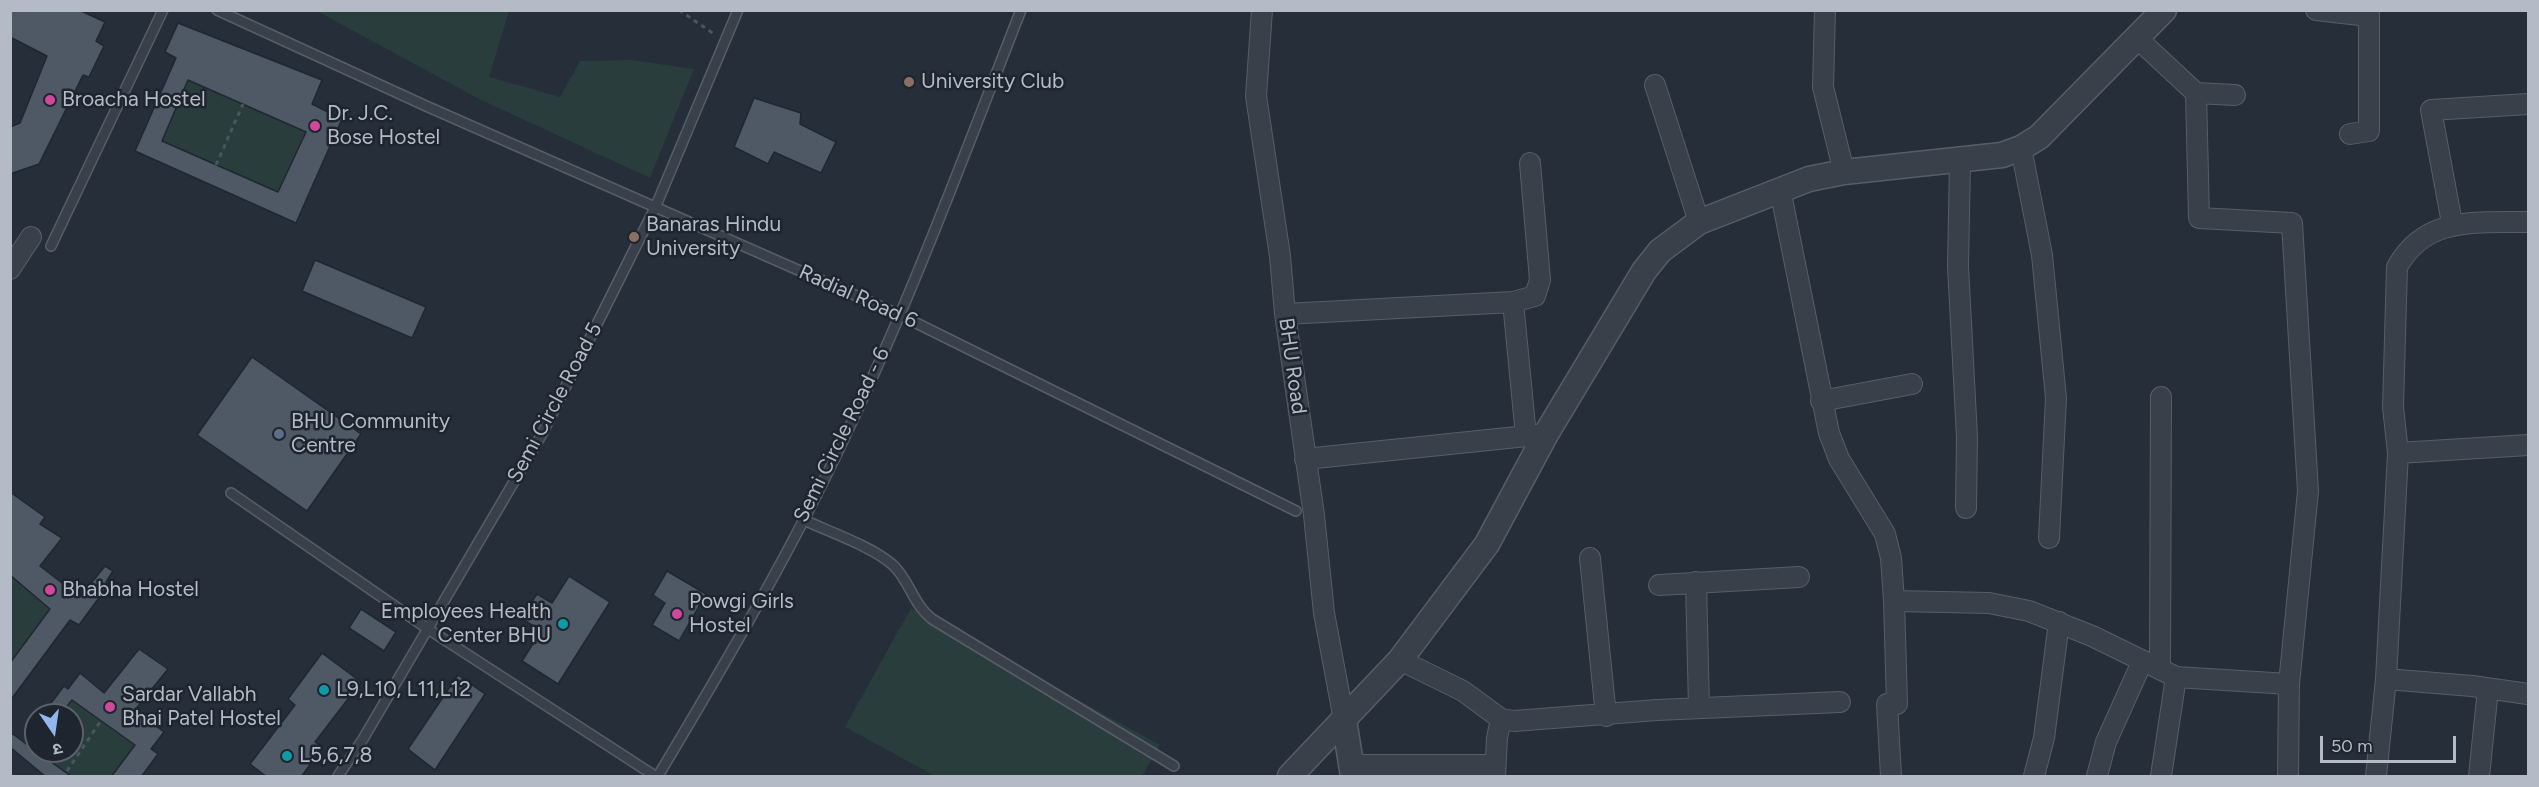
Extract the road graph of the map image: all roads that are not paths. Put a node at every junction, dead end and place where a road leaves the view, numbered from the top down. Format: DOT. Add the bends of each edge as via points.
graph roads {
  1 [pos="163,10"];
  2 [pos="217,10"];
  3 [pos="738,10"];
  4 [pos="1021,10"];
  5 [pos="1262,10"];
  6 [pos="1825,10"];
  7 [pos="2164,10"];
  8 [pos="2316,10"];
  9 [pos="2369,13"];
  10 [pos="2138,39"];
  11 [pos="1655,86"];
  12 [pos="2196,93"];
  13 [pos="2235,95"];
  14 [pos="2529,104"];
  15 [pos="2349,134"];
  16 [pos="2021,148"];
  17 [pos="1960,160"];
  18 [pos="1530,163"];
  19 [pos="1844,172"];
  20 [pos="1780,189"];
  21 [pos="655,208"];
  22 [pos="1699,222"];
  23 [pos="2529,222"];
  24 [pos="2452,223"];
  25 [pos="31,237"];
  26 [pos="51,246"];
  27 [pos="10,269"];
  28 [pos="1513,302"];
  29 [pos="1285,314"];
  30 [pos="900,315"];
  31 [pos="1912,384"];
  32 [pos="2161,397"];
  33 [pos="1821,401"];
  34 [pos="1536,435"];
  35 [pos="2529,445"];
  36 [pos="2398,453"];
  37 [pos="1305,459"];
  38 [pos="231,494"];
  39 [pos="1966,508"];
  40 [pos="1296,511"];
  41 [pos="802,519"];
  42 [pos="2049,538"];
  43 [pos="1590,558"];
  44 [pos="1799,577"];
  45 [pos="1695,582"];
  46 [pos="1659,585"];
  47 [pos="1894,601"];
  48 [pos="2059,622"];
  49 [pos="428,629"];
  50 [pos="1400,660"];
  51 [pos="2160,669"];
  52 [pos="2386,679"];
  53 [pos="2289,684"];
  54 [pos="2488,689"];
  55 [pos="2529,694"];
  56 [pos="1840,702"];
  57 [pos="1699,708"];
  58 [pos="1606,716"];
  59 [pos="1501,719"];
  60 [pos="1344,720"];
  61 [pos="1174,766"];
  62 [pos="1352,771"];
  63 [pos="1494,771"];
  64 [pos="338,777"];
  65 [pos="656,777"];
  66 [pos="1290,777"];
  67 [pos="1891,777"];
  68 [pos="2034,777"];
  69 [pos="2097,777"];
  70 [pos="2161,777"];
  71 [pos="2288,777"];
  72 [pos="2376,777"];
  73 [pos="2479,777"];
  1 -- 26 [label="lane"];
  2 -- 21 [label="lane, Radial Road 6"];
  3 -- 21 [label="lane, Semi Circle Road 5"];
  4 -- 30 [label="lane, Semi Circle Road - 6"];
  5 -- 29 [label="street, BHU Road" via="1256,96"];
  6 -- 19 [label="street" via="1823,87"];
  7 -- 10 [label="street"];
  8 -- 9 [label="street"];
  9 -- 15 [label="street" via="2369,130"];
  10 -- 12 [label="street"];
  10 -- 16 [label="street" via="2039,137"];
  11 -- 22 [label="street"];
  12 -- 13 [label="street"];
  12 -- 53 [label="street" via="2199,218 2292,223 2308,491"];
  14 -- 24 [label="street" via="2431,110"];
  16 -- 17 [label="street" via="2002,155"];
  16 -- 42 [label="street" via="2042,255 2056,399"];
  17 -- 19 [label="street"];
  17 -- 39 [label="street" via="1958,266"];
  18 -- 28 [label="street" via="1540,280 1535,296"];
  19 -- 20 [label="street"];
  20 -- 22 [label="street"];
  20 -- 33 [label="street"];
  21 -- 30 [label="lane, Radial Road 6"];
  21 -- 49 [label="lane, Semi Circle Road 5" via="542,434"];
  22 -- 34 [label="street" via="1660,251 1644,271"];
  23 -- 24 [label="street"];
  24 -- 36 [label="street" via="2419,240 2404,253 2397,267 2393,407"];
  25 -- 27 [label="street"];
  28 -- 29 [label="street"];
  28 -- 34 [label="street"];
  29 -- 37 [label="street, BHU Road"];
  30 -- 40 [label="lane, Radial Road 6"];
  30 -- 41 [label="lane, Semi Circle Road - 6"];
  31 -- 33 [label="street"];
  32 -- 51 [label="street"];
  33 -- 47 [label="street" via="1839,459 1885,534"];
  34 -- 37 [label="street"];
  34 -- 50 [label="street" via="1487,544"];
  35 -- 36 [label="street"];
  36 -- 52 [label="street"];
  37 -- 60 [label="street, BHU Road" via="1324,613"];
  38 -- 49 [label="lane"];
  41 -- 61 [label="lane" via="882,556 895,567 920,610 932,619"];
  41 -- 65 [label="lane, Semi Circle Road - 6" via="735,648"];
  43 -- 58 [label="street"];
  44 -- 45 [label="street"];
  45 -- 46 [label="street"];
  45 -- 57 [label="street"];
  47 -- 48 [label="street" via="1989,603"];
  47 -- 67 [label="street"];
  48 -- 51 [label="street"];
  48 -- 68 [label="street" via="2044,738"];
  49 -- 64 [label="lane, Semi Circle Road 5"];
  49 -- 65 [label="lane"];
  50 -- 59 [label="street" via="1464,691"];
  50 -- 60 [label="street"];
  51 -- 53 [label="street"];
  51 -- 69 [label="street" via="2106,742"];
  51 -- 70 [label="street"];
  52 -- 54 [label="street"];
  52 -- 72 [label="street"];
  53 -- 71 [label="street"];
  54 -- 55 [label="street"];
  54 -- 73 [label="street"];
  56 -- 57 [label="street"];
  57 -- 58 [label="street"];
  58 -- 59 [label="street"];
  59 -- 63 [label="street"];
  60 -- 62 [label="street"];
  60 -- 66 [label="street"];
  62 -- 63 [label="street"];
}
